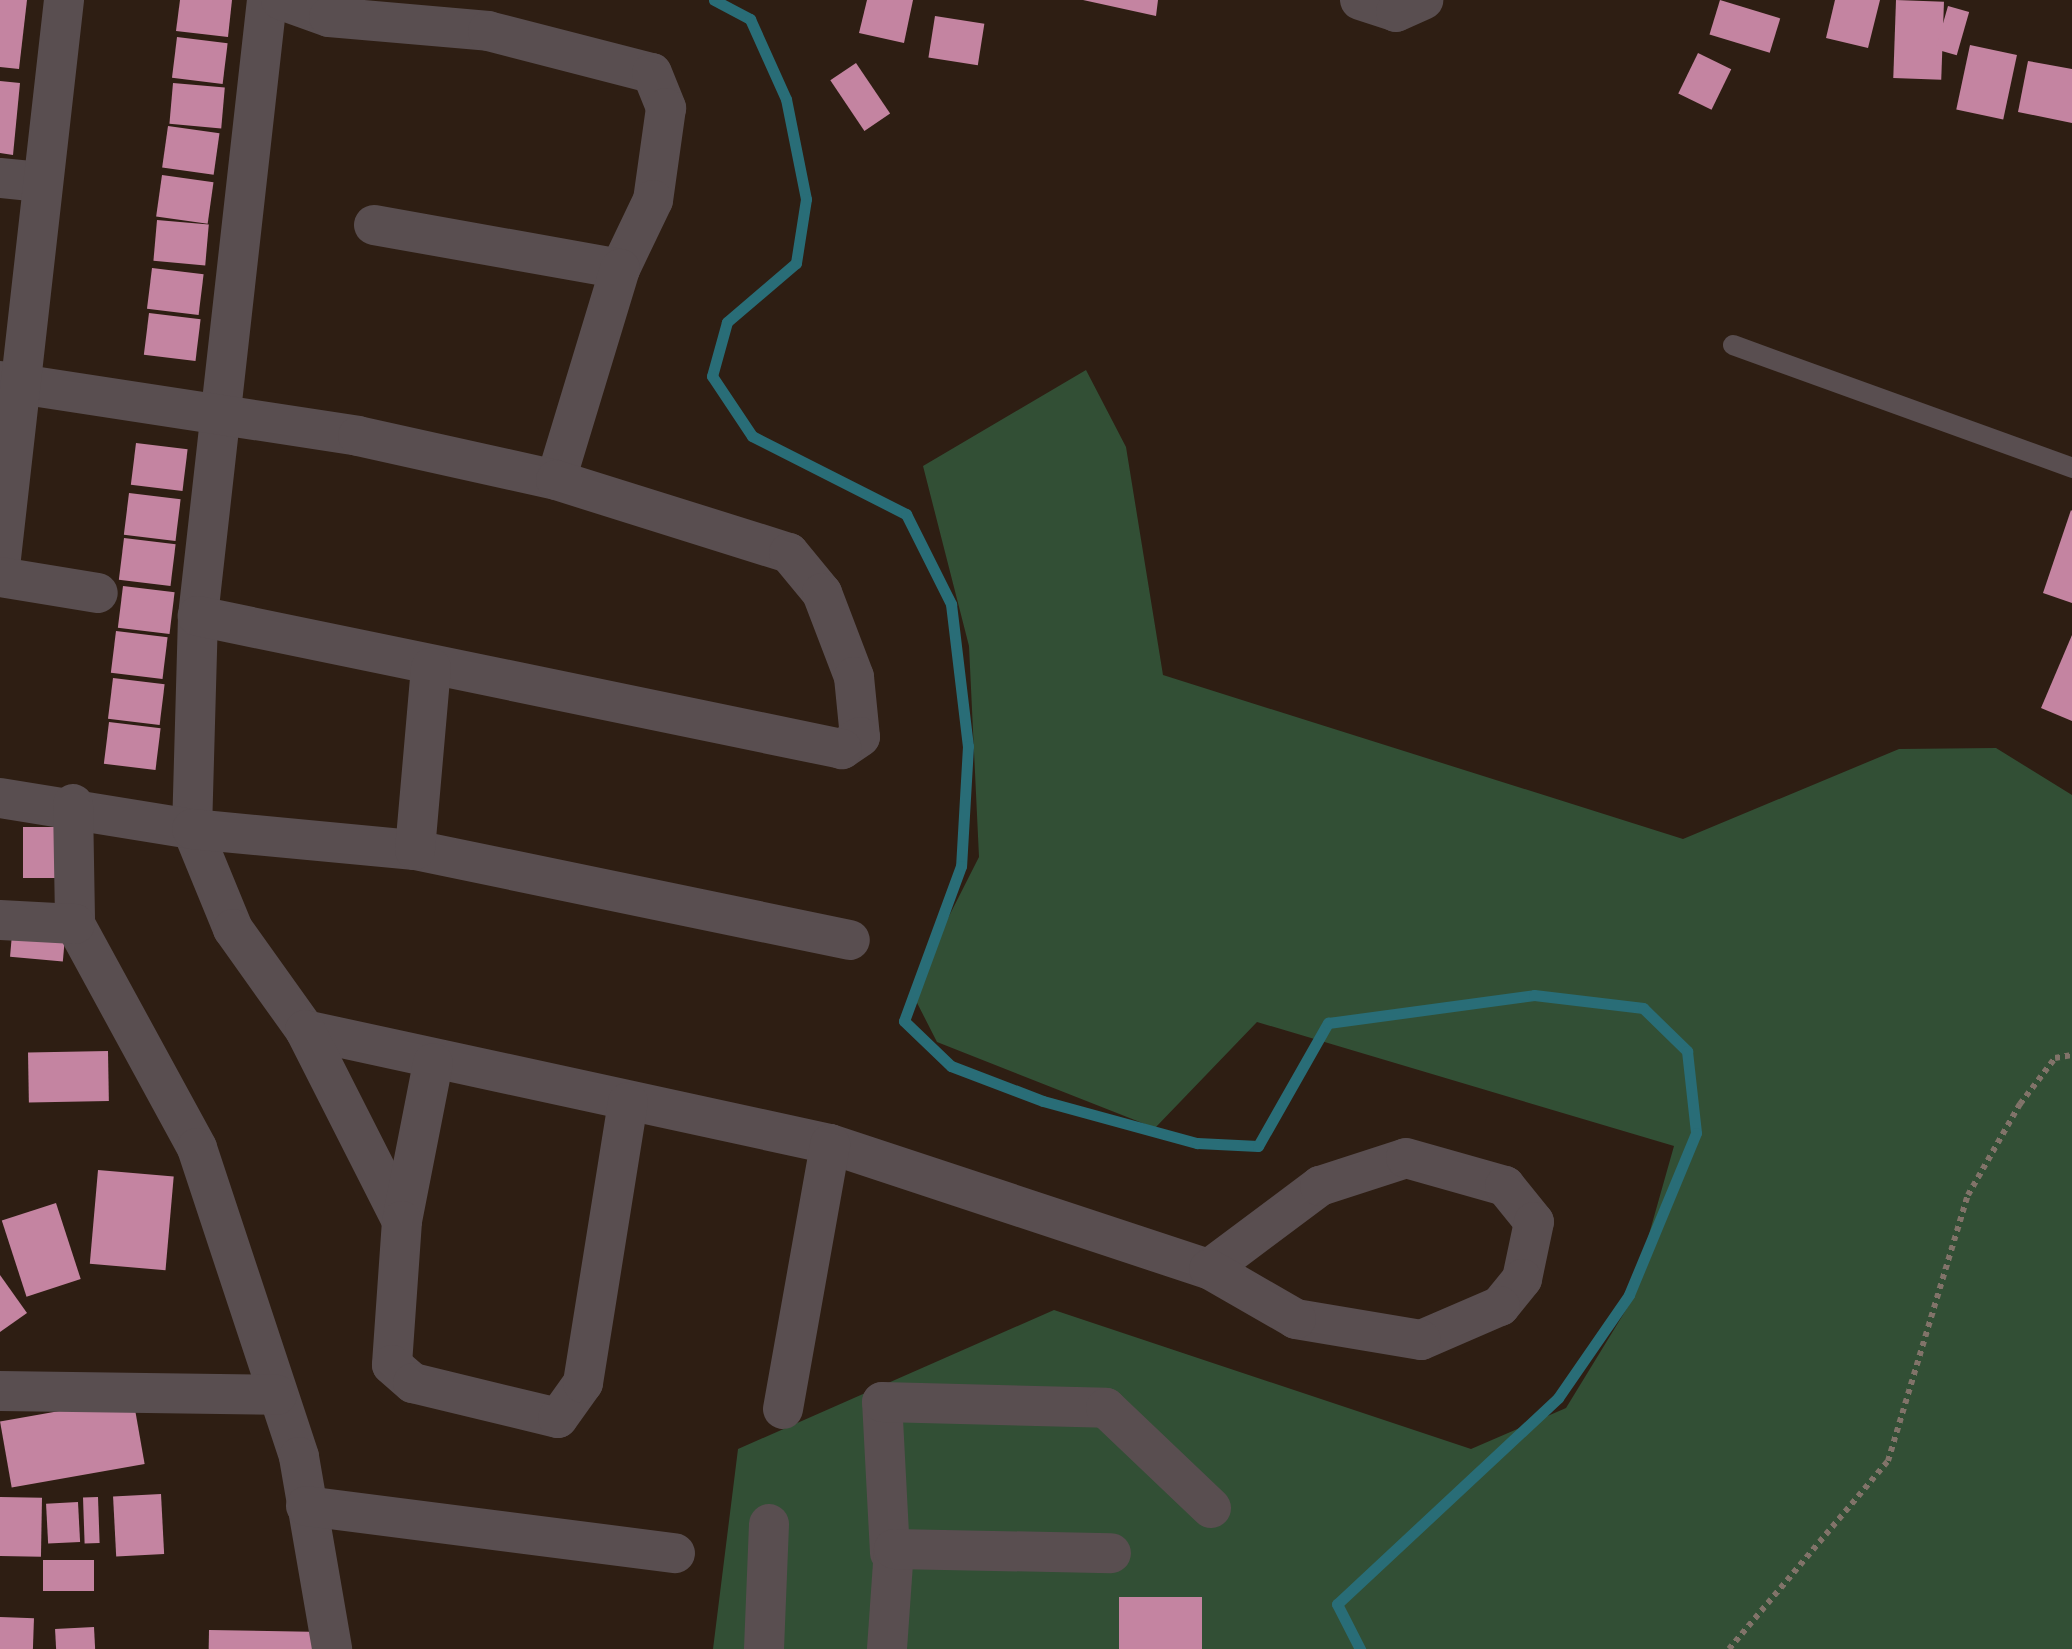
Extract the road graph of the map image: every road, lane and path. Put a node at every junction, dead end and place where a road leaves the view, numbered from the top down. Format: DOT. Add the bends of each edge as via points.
graph roads {
  1 [pos="64,0"];
  2 [pos="267,0"];
  3 [pos="281,0"];
  4 [pos="1360,0"];
  5 [pos="1423,0"];
  6 [pos="0,178"];
  7 [pos="41,182"];
  8 [pos="374,225"];
  9 [pos="620,269"];
  10 [pos="1732,345"];
  11 [pos="11,382"];
  12 [pos="223,416"];
  13 [pos="2072,468"];
  14 [pos="556,480"];
  15 [pos="0,567"];
  16 [pos="0,577"];
  17 [pos="98,593"];
  18 [pos="198,616"];
  19 [pos="431,668"];
  20 [pos="0,798"];
  21 [pos="73,804"];
  22 [pos="192,830"];
  23 [pos="415,850"];
  24 [pos="0,920"];
  25 [pos="75,924"];
  26 [pos="850,940"];
  27 [pos="304,1030"];
  28 [pos="2072,1054"];
  29 [pos="433,1063"];
  30 [pos="628,1102"];
  31 [pos="830,1144"];
  32 [pos="402,1220"];
  33 [pos="1210,1269"];
  34 [pos="0,1391"];
  35 [pos="276,1396"];
  36 [pos="783,1410"];
  37 [pos="306,1506"];
  38 [pos="1211,1508"];
  39 [pos="769,1524"];
  40 [pos="675,1553"];
  41 [pos="890,1553"];
  42 [pos="1111,1553"];
  43 [pos="332,1649"];
  44 [pos="764,1649"];
  45 [pos="888,1649"];
  46 [pos="1729,1649"];
  1 -- 7 [label="street"];
  2 -- 12 [label="street"];
  3 -- 9 [label="street" via="328,18 488,31 652,73 666,108 653,200"];
  4 -- 5 [label="street" via="1396,12"];
  6 -- 7 [label="street"];
  7 -- 11 [label="street"];
  8 -- 9 [label="street"];
  9 -- 14 [label="street"];
  10 -- 13 [label="lane"];
  11 -- 12 [label="street"];
  11 -- 15 [label="street"];
  12 -- 14 [label="street"];
  12 -- 18 [label="street"];
  14 -- 19 [label="street" via="789,553 822,593 854,677 860,737 842,749"];
  16 -- 17 [label="street"];
  18 -- 19 [label="street"];
  18 -- 22 [label="street"];
  19 -- 23 [label="street"];
  20 -- 21 [label="street"];
  21 -- 22 [label="street"];
  21 -- 25 [label="street"];
  22 -- 23 [label="street"];
  22 -- 27 [label="street" via="233,929"];
  23 -- 26 [label="street"];
  24 -- 25 [label="street"];
  25 -- 35 [label="street" via="176,1100"];
  27 -- 29 [label="street"];
  27 -- 32 [label="street"];
  28 -- 46 [label="path" via="2055,1058 2032,1089 1968,1195 1888,1461"];
  29 -- 30 [label="street"];
  29 -- 32 [label="street"];
  30 -- 31 [label="street"];
  30 -- 32 [label="street" via="583,1384 558,1418 413,1383 392,1365"];
  31 -- 33 [label="street"];
  31 -- 36 [label="street"];
  33 -- 33 [label="street" via="1320,1186 1406,1158 1505,1186 1534,1222 1522,1280 1500,1306 1420,1340 1296,1320"];
  34 -- 35 [label="street"];
  35 -- 37 [label="street"];
  37 -- 40 [label="street"];
  37 -- 43 [label="street"];
  38 -- 41 [label="street" via="1106,1408 882,1402"];
  39 -- 44 [label="street"];
  41 -- 42 [label="street"];
  41 -- 45 [label="street"];
}
